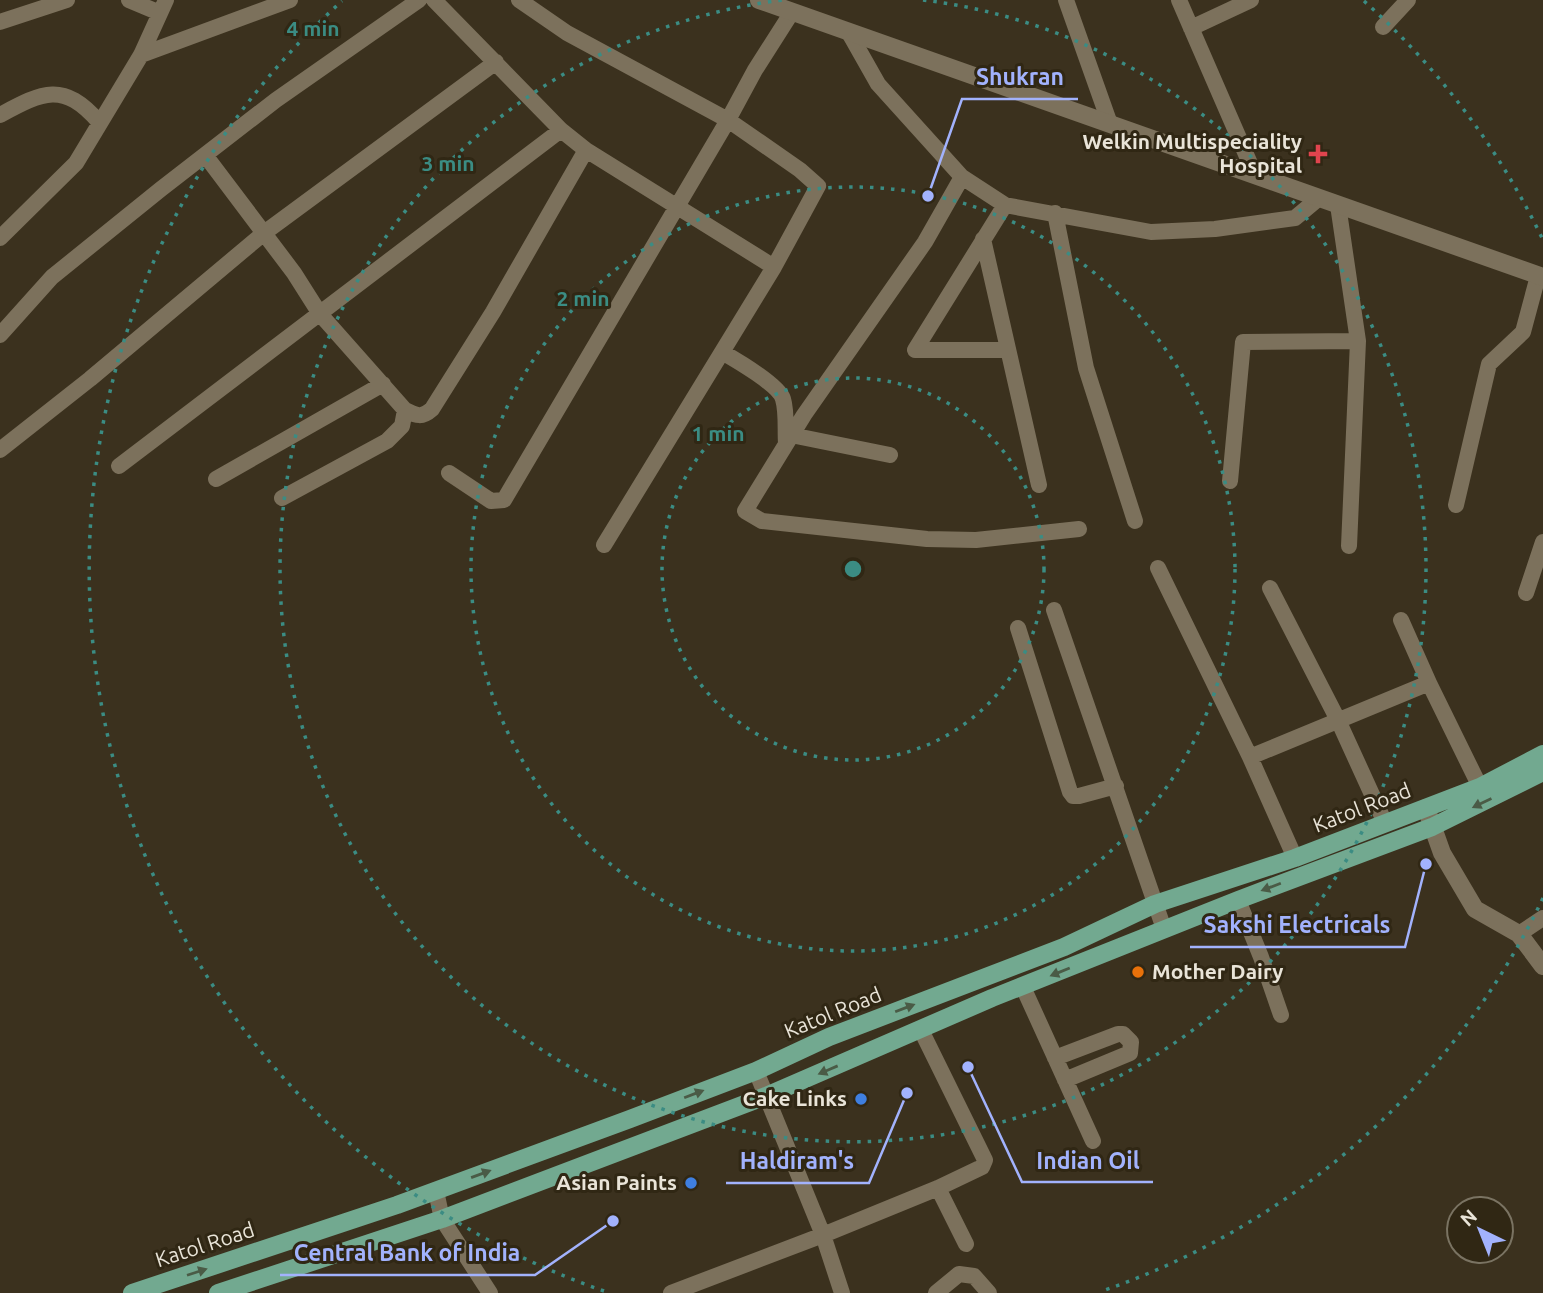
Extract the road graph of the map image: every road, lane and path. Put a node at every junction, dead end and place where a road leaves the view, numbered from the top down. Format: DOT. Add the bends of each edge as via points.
graph roads {
  1 [pos="66,0"];
  2 [pos="129,0"];
  3 [pos="290,0"];
  4 [pos="419,0"];
  5 [pos="434,0"];
  6 [pos="519,0"];
  7 [pos="1066,0"];
  8 [pos="1179,0"];
  9 [pos="1251,0"];
  10 [pos="1408,0"];
  11 [pos="773,3"];
  12 [pos="163,7"];
  13 [pos="0,22"];
  14 [pos="1382,27"];
  15 [pos="1191,28"];
  16 [pos="848,32"];
  17 [pos="141,55"];
  18 [pos="496,62"];
  19 [pos="0,115"];
  20 [pos="728,120"];
  21 [pos="99,122"];
  22 [pos="1110,124"];
  23 [pos="561,130"];
  24 [pos="586,150"];
  25 [pos="205,155"];
  26 [pos="1255,176"];
  27 [pos="962,177"];
  28 [pos="1319,198"];
  29 [pos="1005,205"];
  30 [pos="1338,205"];
  31 [pos="678,206"];
  32 [pos="1055,213"];
  33 [pos="264,233"];
  34 [pos="0,238"];
  35 [pos="983,239"];
  36 [pos="774,267"];
  37 [pos="1541,276"];
  38 [pos="320,314"];
  39 [pos="0,335"];
  40 [pos="1358,341"];
  41 [pos="1006,349"];
  42 [pos="722,352"];
  43 [pos="383,384"];
  44 [pos="405,410"];
  45 [pos="789,439"];
  46 [pos="0,450"];
  47 [pos="890,455"];
  48 [pos="119,466"];
  49 [pos="449,473"];
  50 [pos="216,479"];
  51 [pos="1230,481"];
  52 [pos="1039,485"];
  53 [pos="282,498"];
  54 [pos="1456,506"];
  55 [pos="1135,521"];
  56 [pos="1079,529"];
  57 [pos="1543,542"];
  58 [pos="604,545"];
  59 [pos="1349,546"];
  60 [pos="1158,568"];
  61 [pos="1270,588"];
  62 [pos="1526,593"];
  63 [pos="1055,610"];
  64 [pos="1401,620"];
  65 [pos="1018,628"];
  66 [pos="1429,683"];
  67 [pos="1338,720"];
  68 [pos="1543,754"];
  69 [pos="1250,757"];
  70 [pos="1543,772"];
  71 [pos="1116,786"];
  72 [pos="1480,787"];
  73 [pos="1426,808"];
  74 [pos="1385,824"];
  75 [pos="1432,827"];
  76 [pos="1295,858"];
  77 [pos="1238,900"];
  78 [pos="1155,904"];
  79 [pos="1543,918"];
  80 [pos="1164,929"];
  81 [pos="1518,934"];
  82 [pos="1543,966"];
  83 [pos="1023,987"];
  84 [pos="1280,1015"];
  85 [pos="921,1030"];
  86 [pos="1055,1058"];
  87 [pos="756,1071"];
  88 [pos="1065,1080"];
  89 [pos="766,1096"];
  90 [pos="1093,1141"];
  91 [pos="938,1188"];
  92 [pos="436,1191"];
  93 [pos="442,1219"];
  94 [pos="823,1235"];
  95 [pos="966,1244"];
  96 [pos="132,1293"];
  97 [pos="218,1293"];
  98 [pos="491,1293"];
  99 [pos="671,1293"];
  100 [pos="842,1293"];
  101 [pos="936,1293"];
  102 [pos="989,1293"];
  1 -- 13 [label="street"];
  2 -- 12 [label="street"];
  3 -- 17 [label="street"];
  4 -- 25 [label="street"];
  5 -- 18 [label="street"];
  6 -- 20 [label="street" via="567,33"];
  7 -- 22 [label="street"];
  8 -- 15 [label="street"];
  9 -- 15 [label="street"];
  10 -- 14 [label="street"];
  11 -- 16 [label="street"];
  11 -- 20 [label="street" via="755,70"];
  12 -- 17 [label="street"];
  15 -- 26 [label="street"];
  16 -- 22 [label="street"];
  16 -- 27 [label="street" via="878,84"];
  17 -- 21 [label="street"];
  18 -- 23 [label="street"];
  18 -- 33 [label="street"];
  19 -- 21 [label="street" via="37,96 53,94 84,105"];
  20 -- 31 [label="street"];
  20 -- 36 [label="street" via="818,186"];
  21 -- 34 [label="street" via="76,163"];
  22 -- 26 [label="street"];
  23 -- 24 [label="street"];
  23 -- 38 [label="street"];
  24 -- 31 [label="street"];
  24 -- 44 [label="street" via="432,409 417,416"];
  25 -- 33 [label="street"];
  25 -- 39 [label="street" via="52,277"];
  26 -- 28 [label="street"];
  27 -- 29 [label="street"];
  27 -- 45 [label="street" via="925,242"];
  28 -- 30 [label="street"];
  28 -- 32 [label="street" via="1295,218 1215,229 1152,232"];
  29 -- 32 [label="street"];
  29 -- 35 [label="street"];
  30 -- 37 [label="street"];
  30 -- 40 [label="street"];
  31 -- 36 [label="street"];
  31 -- 49 [label="street" via="505,500 491,501"];
  32 -- 55 [label="street" via="1086,368"];
  33 -- 38 [label="street"];
  33 -- 46 [label="street"];
  35 -- 41 [label="street"];
  35 -- 41 [label="street" via="915,350"];
  36 -- 42 [label="street"];
  37 -- 54 [label="street" via="1523,332 1489,364"];
  38 -- 43 [label="street"];
  38 -- 48 [label="street"];
  40 -- 51 [label="street" via="1243,342"];
  40 -- 59 [label="street"];
  41 -- 52 [label="street"];
  42 -- 45 [label="street" via="775,386 783,397"];
  42 -- 58 [label="street"];
  43 -- 44 [label="street"];
  43 -- 50 [label="street"];
  44 -- 53 [label="street" via="402,426 387,441"];
  45 -- 47 [label="street"];
  45 -- 56 [label="street" via="744,511 762,521 927,539 976,540"];
  57 -- 62 [label="street"];
  60 -- 69 [label="street"];
  61 -- 67 [label="street"];
  63 -- 71 [label="street"];
  64 -- 66 [label="street"];
  65 -- 71 [label="street" via="1070,792 1079,796"];
  66 -- 67 [label="street"];
  66 -- 72 [label="street"];
  67 -- 69 [label="street"];
  67 -- 74 [label="street"];
  68 -- 72 [label="main road, Katol Road"];
  69 -- 76 [label="street"];
  70 -- 75 [label="main road, Katol Road, one-way"];
  71 -- 78 [label="street"];
  72 -- 73 [label="main road, Katol Road"];
  73 -- 74 [label="main road, Katol Road"];
  73 -- 75 [label="street"];
  74 -- 76 [label="main road, Katol Road"];
  75 -- 77 [label="main road, Katol Road, one-way"];
  75 -- 81 [label="street" via="1475,909"];
  76 -- 78 [label="main road, Katol Road"];
  77 -- 80 [label="main road, Katol Road"];
  77 -- 84 [label="street"];
  78 -- 80 [label="street"];
  87 -- 78 [label="main road, Katol Road, one-way" via="829,1037 1064,947"];
  79 -- 81 [label="street"];
  80 -- 83 [label="main road, Katol Road, one-way"];
  81 -- 82 [label="street"];
  83 -- 85 [label="main road, Katol Road"];
  83 -- 86 [label="street"];
  85 -- 89 [label="main road, Katol Road, one-way"];
  85 -- 91 [label="street" via="985,1160 982,1167"];
  86 -- 88 [label="street"];
  86 -- 88 [label="street" via="1118,1034 1131,1042 1130,1053"];
  87 -- 89 [label="street"];
  92 -- 87 [label="main road, Katol Road, one-way"];
  88 -- 90 [label="street"];
  89 -- 93 [label="main road, Katol Road"];
  89 -- 94 [label="street"];
  91 -- 94 [label="street"];
  91 -- 95 [label="street"];
  92 -- 93 [label="street"];
  96 -- 92 [label="main road, Katol Road, one-way"];
  93 -- 97 [label="main road, Katol Road"];
  93 -- 98 [label="street"];
  94 -- 99 [label="street"];
  94 -- 100 [label="street"];
  101 -- 102 [label="street" via="959,1274 974,1276"];
}
